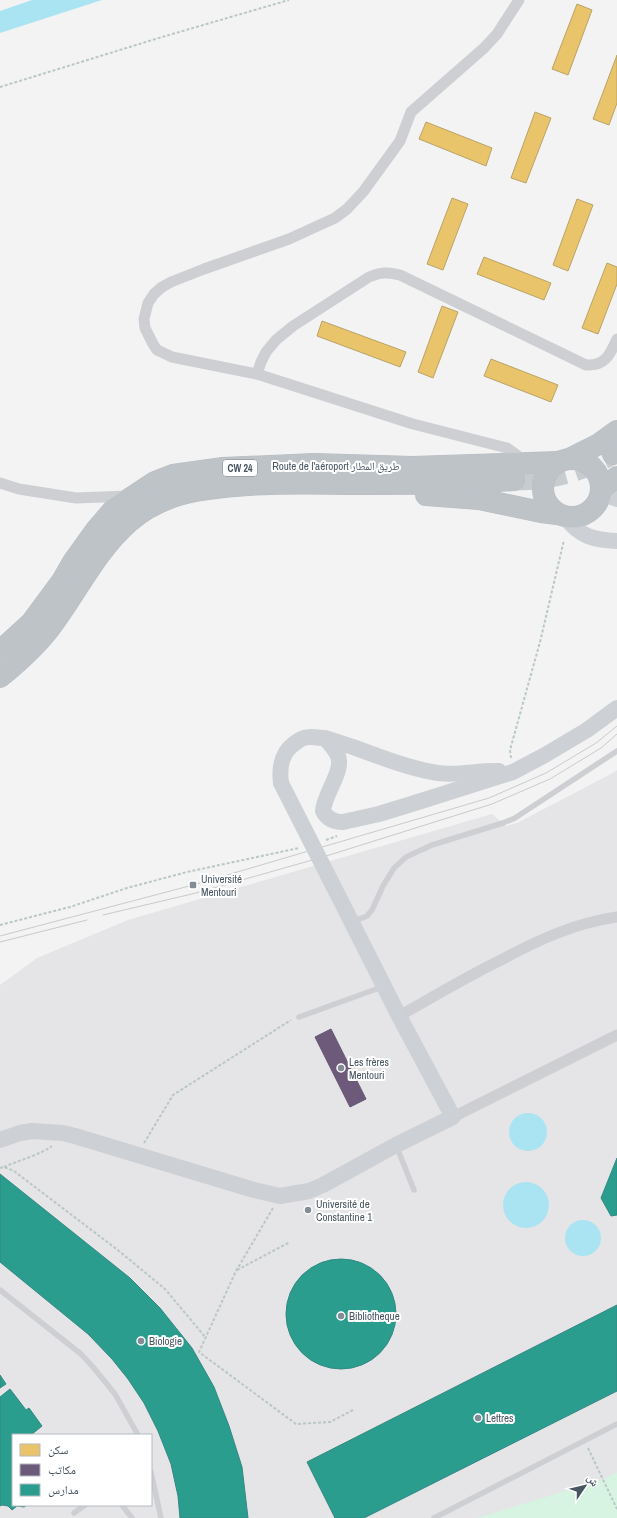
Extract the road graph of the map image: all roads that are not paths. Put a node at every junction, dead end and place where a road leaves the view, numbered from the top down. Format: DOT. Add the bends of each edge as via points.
graph roads {
  1 [pos="519,0"];
  2 [pos="617,339"];
  3 [pos="257,374"];
  4 [pos="617,431"];
  5 [pos="564,460"];
  6 [pos="518,471"];
  7 [pos="617,477"];
  8 [pos="0,483"];
  9 [pos="208,488"];
  10 [pos="606,495"];
  11 [pos="133,496"];
  12 [pos="561,515"];
  13 [pos="617,541"];
  14 [pos="0,651"];
  15 [pos="0,677"];
  16 [pos="617,708"];
  17 [pos="325,738"];
  18 [pos="617,751"];
  19 [pos="513,772"];
  20 [pos="617,917"];
  21 [pos="350,918"];
  22 [pos="384,986"];
  23 [pos="399,1016"];
  24 [pos="299,1017"];
  25 [pos="617,1035"];
  26 [pos="454,1117"];
  27 [pos="0,1140"];
  28 [pos="396,1145"];
  29 [pos="414,1190"];
  30 [pos="0,1290"];
  31 [pos="617,1424"];
  32 [pos="137,1434"];
  33 [pos="152,1476"];
  34 [pos="84,1506"];
  35 [pos="123,1506"];
  36 [pos="74,1513"];
  37 [pos="132,1518"];
  38 [pos="162,1518"];
  39 [pos="434,1518"];
  1 -- 3 [label="street" via="498,34 411,112 400,141 363,192 347,209 335,218 289,239 184,276 154,294 145,310 144,328 157,350 172,357"];
  2 -- 3 [label="street" via="610,355 603,361 586,365 400,275 385,272 369,277 293,326 266,352"];
  3 -- 6 [label="street" via="413,424 507,448 518,456"];
  4 -- 5 [label="highway, Route de l'aéroport طريق المطار / CW 24" via="599,444"];
  5 -- 6 [label="highway, Route de l'aéroport طريق المطار / CW 24"];
  5 -- 10 [label="highway" via="579,460 588,464 596,471"];
  5 -- 12 [label="highway" via="546,474 542,492 550,508"];
  6 -- 9 [label="highway, Route de l'aéroport طريق المطار / CW 24" via="370,484 274,483"];
  6 -- 11 [label="highway, Route de l'aéroport طريق المطار / CW 24" via="314,464 223,468 173,475 155,482"];
  7 -- 10 [label="highway"];
  8 -- 11 [label="street" via="19,489 76,498"];
  9 -- 12 [label="highway, CW 24" via="260,496 434,495 479,499"];
  9 -- 15 [label="highway, Route de l'aéroport طريق المطار / CW 24" via="177,495 147,508 118,532 102,550 41,639"];
  10 -- 12 [label="highway" via="583,516 574,518"];
  11 -- 14 [label="highway, Route de l'aéroport طريق المطار / CW 24" via="114,509 96,530 30,623"];
  12 -- 13 [label="street" via="577,531 585,535 594,539"];
  16 -- 19 [label="street" via="587,730"];
  17 -- 19 [label="street" via="437,773"];
  17 -- 19 [label="street" via="338,756 339,763 323,810 329,819 337,822 379,814"];
  17 -- 21 [label="street, bridge" via="308,737 290,746 282,758 281,783"];
  18 -- 21 [label="lane" via="515,818 432,845 406,857 394,868 382,886 367,916"];
  20 -- 23 [label="street" via="575,926 539,940"];
  21 -- 22 [label="street"];
  22 -- 23 [label="street"];
  22 -- 24 [label="lane"];
  23 -- 26 [label="street"];
  25 -- 26 [label="street"];
  26 -- 28 [label="street"];
  27 -- 28 [label="street" via="32,1131 66,1134 280,1196 309,1191"];
  28 -- 29 [label="lane"];
  30 -- 32 [label="lane" via="81,1354 115,1394"];
  31 -- 39 [label="lane"];
  33 -- 38 [label="lane"];
  34 -- 36 [label="lane"];
  35 -- 37 [label="lane"];
}
